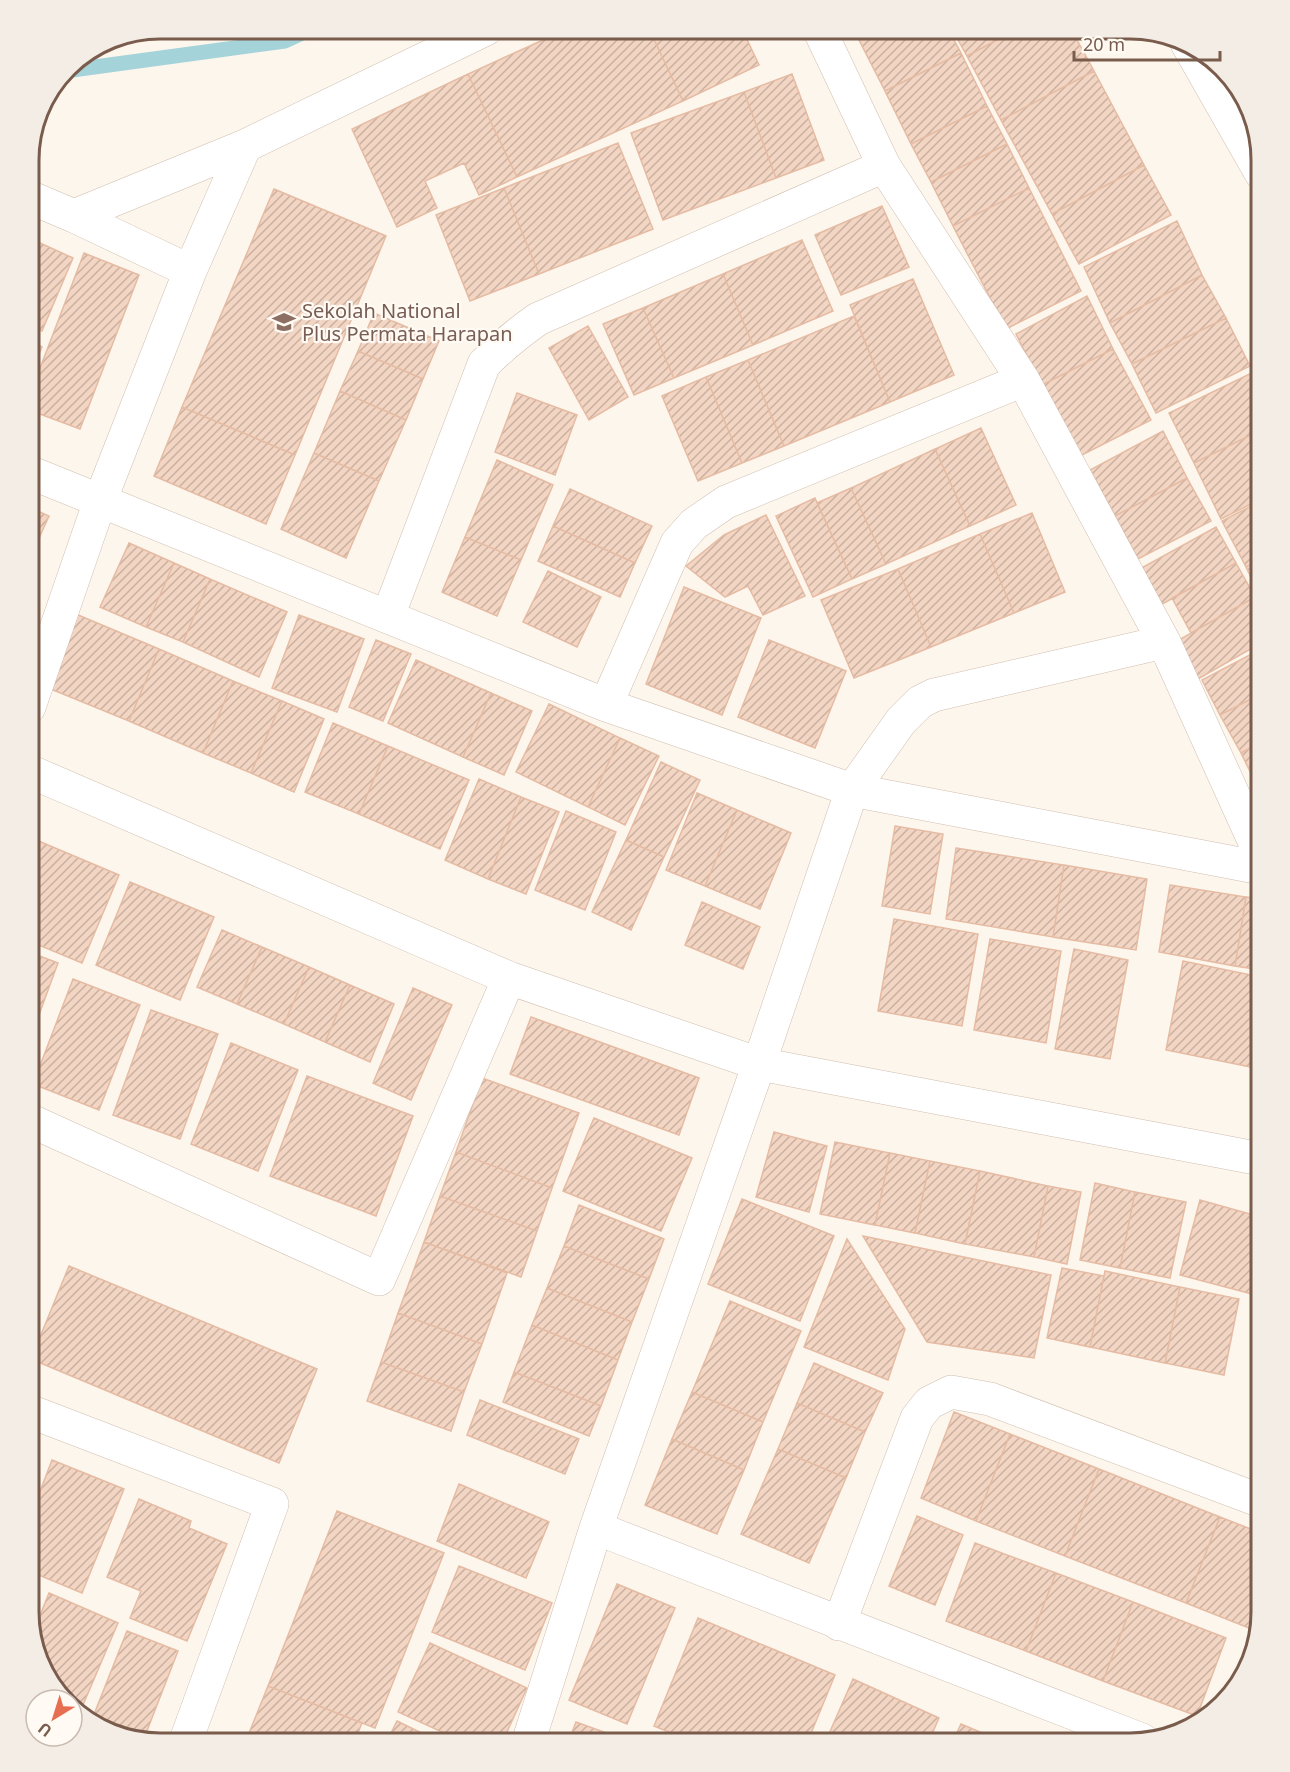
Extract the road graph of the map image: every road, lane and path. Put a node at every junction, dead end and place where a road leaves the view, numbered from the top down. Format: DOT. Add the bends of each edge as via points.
graph roads {
  1 [pos="465,39"];
  2 [pos="824,39"];
  3 [pos="1194,57"];
  4 [pos="245,146"];
  5 [pos="1251,154"];
  6 [pos="884,166"];
  7 [pos="39,201"];
  8 [pos="74,216"];
  9 [pos="190,271"];
  10 [pos="1023,380"];
  11 [pos="39,476"];
  12 [pos="100,501"];
  13 [pos="388,616"];
  14 [pos="1164,642"];
  15 [pos="39,678"];
  16 [pos="606,705"];
  17 [pos="39,775"];
  18 [pos="852,790"];
  19 [pos="1251,832"];
  20 [pos="1251,866"];
  21 [pos="509,978"];
  22 [pos="759,1064"];
  23 [pos="39,1125"];
  24 [pos="1251,1157"];
  25 [pos="39,1415"];
  26 [pos="1251,1497"];
  27 [pos="596,1528"];
  28 [pos="839,1624"];
  29 [pos="189,1733"];
  30 [pos="531,1733"];
  31 [pos="1124,1733"];
  1 -- 4 [label="street"];
  2 -- 6 [label="street"];
  3 -- 5 [label="street"];
  4 -- 8 [label="street"];
  4 -- 9 [label="street"];
  6 -- 10 [label="street"];
  6 -- 13 [label="street" via="538,320 498,350 484,364"];
  7 -- 8 [label="street"];
  8 -- 9 [label="street"];
  9 -- 12 [label="street"];
  10 -- 14 [label="street"];
  10 -- 16 [label="street" via="726,502 694,524 677,543"];
  11 -- 12 [label="street"];
  12 -- 13 [label="street"];
  12 -- 15 [label="street"];
  13 -- 16 [label="street"];
  14 -- 18 [label="street" via="934,695 920,702 901,721"];
  14 -- 19 [label="street"];
  16 -- 18 [label="street"];
  17 -- 21 [label="street"];
  18 -- 20 [label="street"];
  18 -- 22 [label="street"];
  21 -- 22 [label="street"];
  21 -- 23 [label="street" via="380,1279"];
  22 -- 24 [label="street"];
  22 -- 27 [label="street"];
  25 -- 29 [label="street" via="272,1504"];
  26 -- 28 [label="street" via="990,1399 951,1392 929,1403 917,1418"];
  27 -- 28 [label="street"];
  27 -- 30 [label="street"];
  28 -- 31 [label="street"];
}
